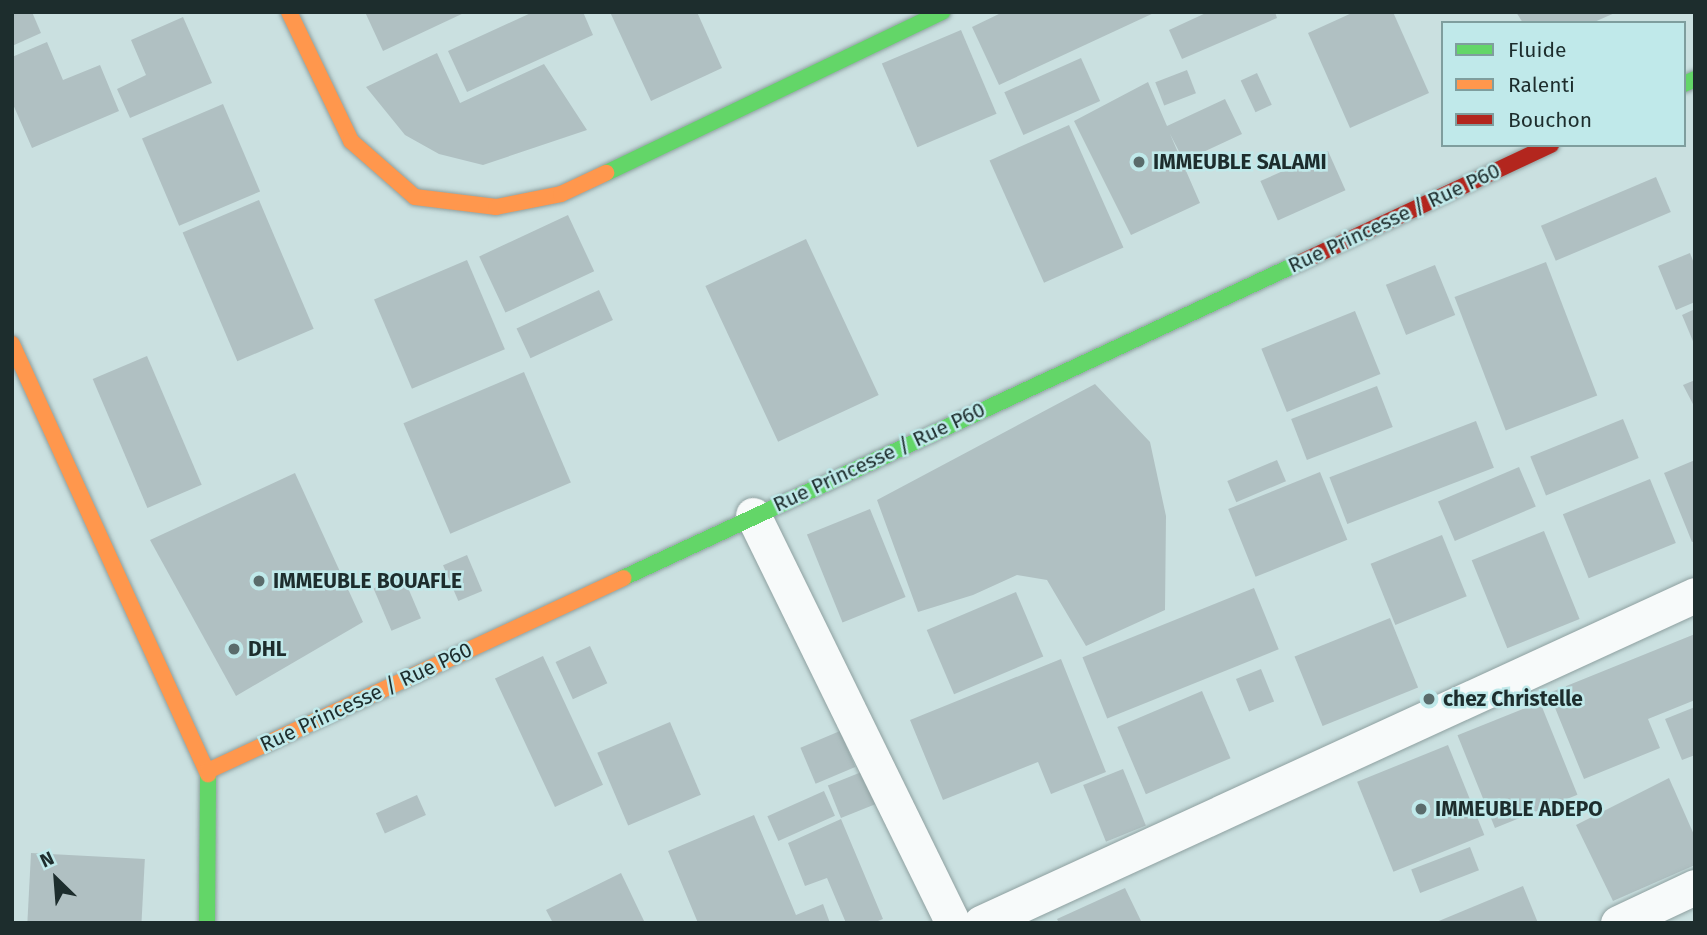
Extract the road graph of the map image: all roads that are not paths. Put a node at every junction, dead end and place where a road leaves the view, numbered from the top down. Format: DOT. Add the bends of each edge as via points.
graph roads {
  1 [pos="289,12"];
  2 [pos="942,12"];
  3 [pos="1547,147"];
  4 [pos="12,344"];
  5 [pos="753,515"];
  6 [pos="1695,595"];
  7 [pos="208,771"];
  8 [pos="1695,887"];
  9 [pos="207,923"];
  10 [pos="953,923"];
  11 [pos="981,923"];
  12 [pos="1618,923"];
  1 -- 2 [label="street" via="351,141 415,197 496,207 561,194"];
  3 -- 5 [label="street, Rue Princesse / Rue P60"];
  4 -- 7 [label="street"];
  5 -- 7 [label="street, Rue Princesse / Rue P60"];
  5 -- 10 [label="street"];
  6 -- 11 [label="street"];
  7 -- 9 [label="street"];
  8 -- 12 [label="street"];
}
